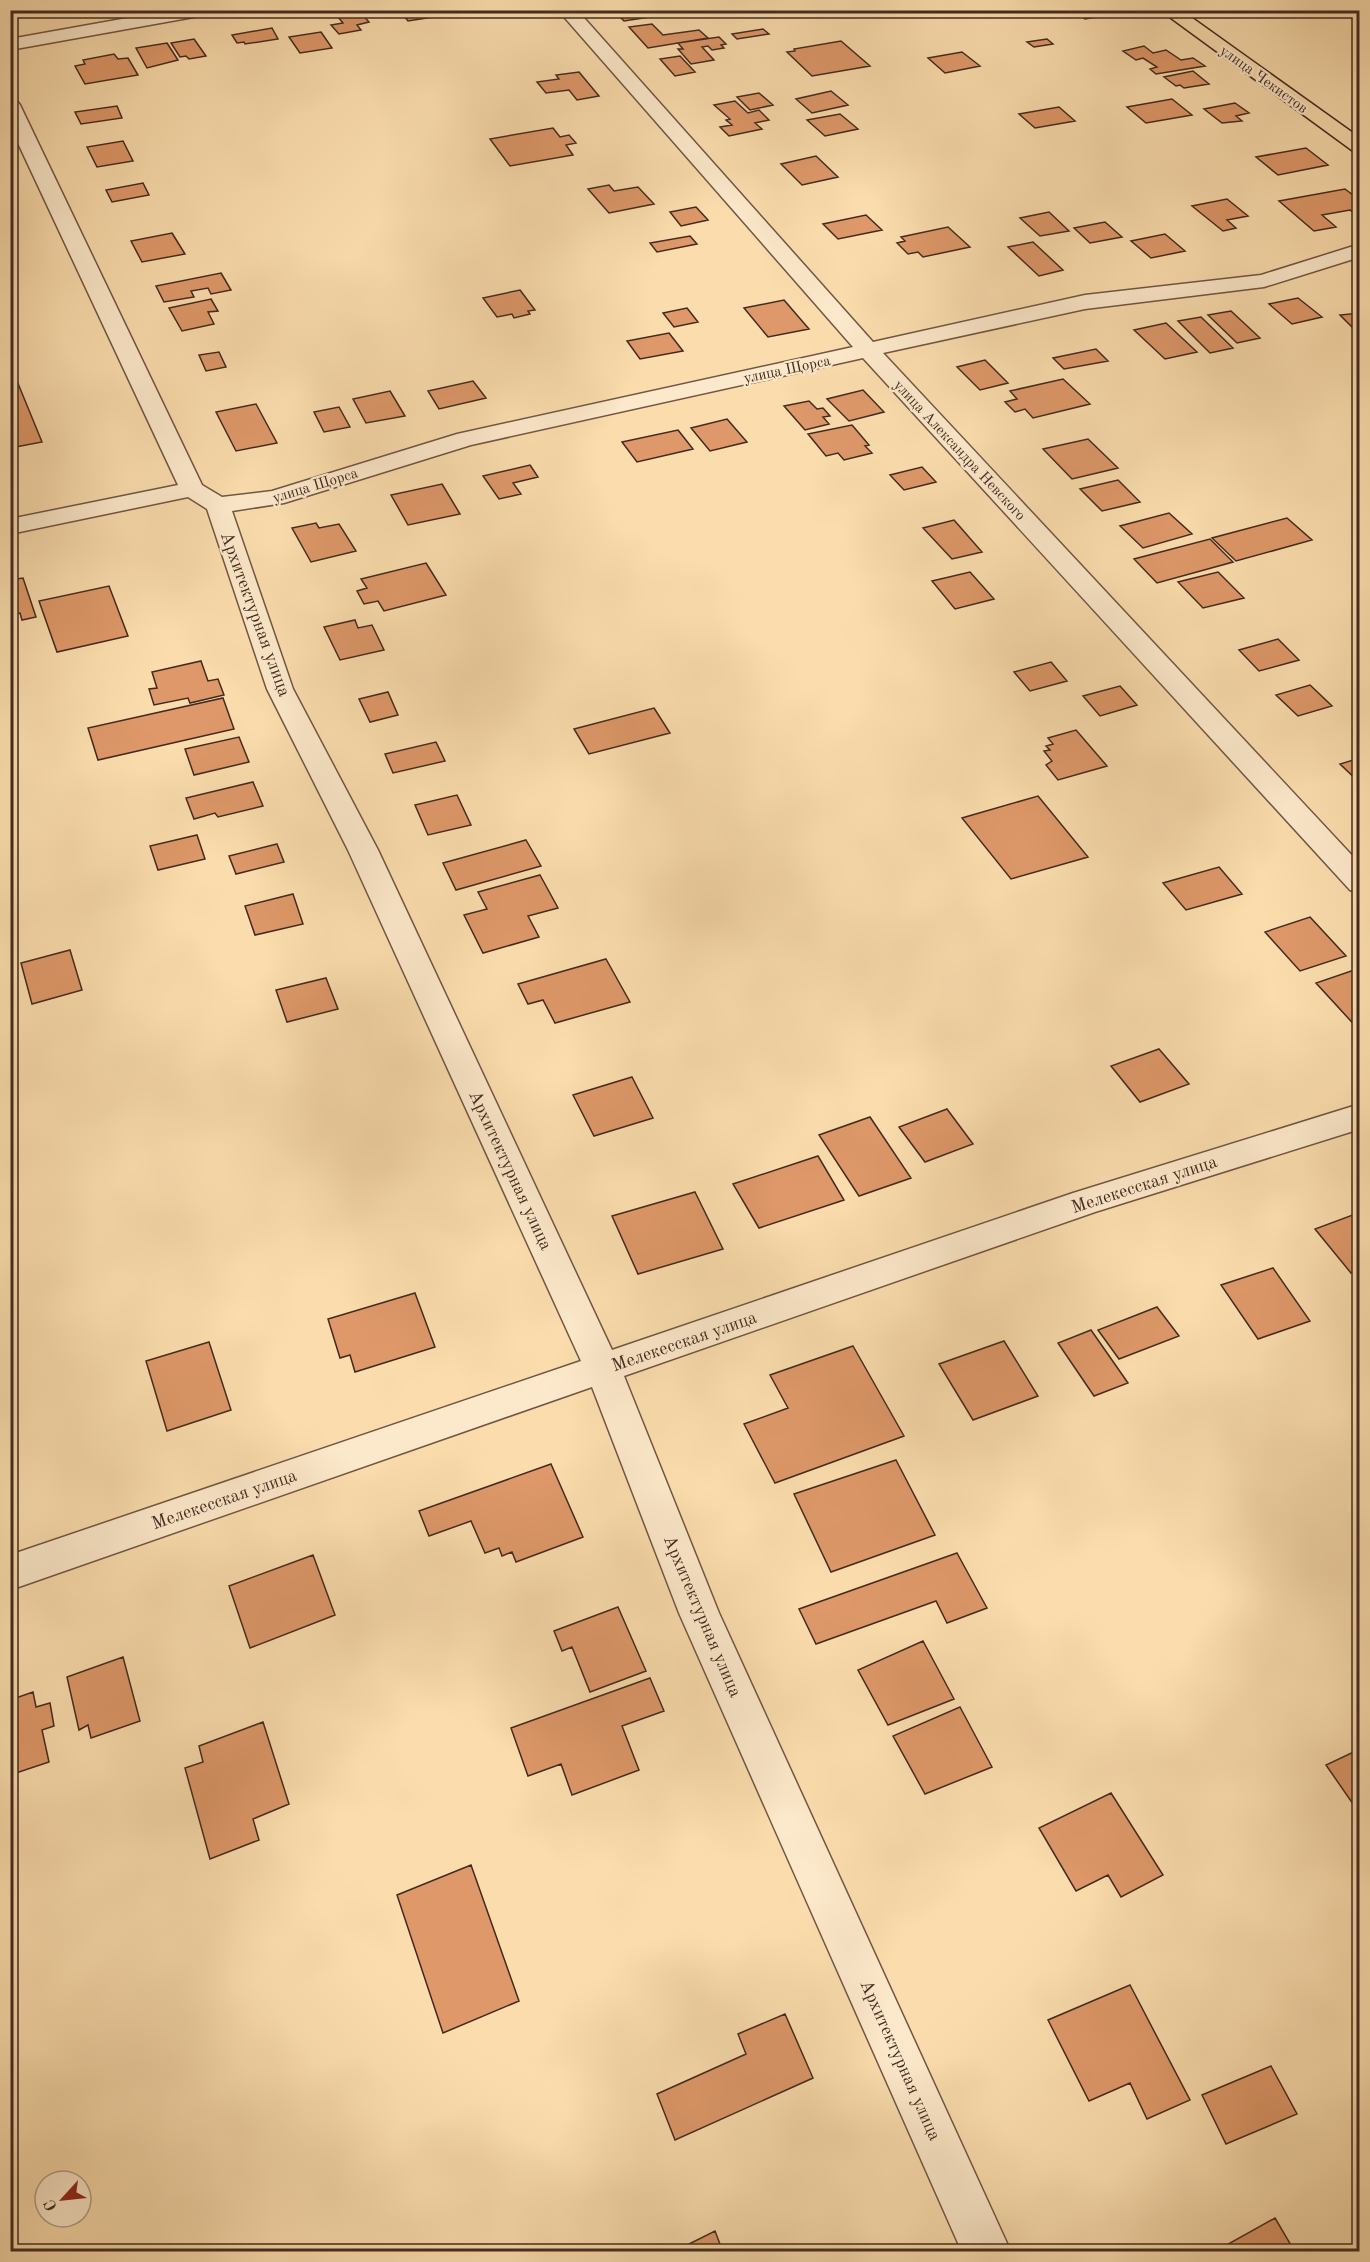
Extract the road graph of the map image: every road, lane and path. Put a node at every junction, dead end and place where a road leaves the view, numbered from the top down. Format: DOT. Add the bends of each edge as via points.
graph roads {
  1 [pos="205,10"];
  2 [pos="567,10"];
  3 [pos="1169,10"];
  4 [pos="10,45"];
  5 [pos="10,105"];
  6 [pos="1359,147"];
  7 [pos="1359,250"];
  8 [pos="869,351"];
  9 [pos="205,497"];
  10 [pos="10,527"];
  11 [pos="1359,883"];
  12 [pos="1359,1116"];
  13 [pos="603,1368"];
  14 [pos="10,1573"];
  15 [pos="987,2252"];
  1 -- 4 [label="street"];
  2 -- 8 [label="street, улица Александра Невского"];
  3 -- 6 [label="main road, улица Чекистов"];
  5 -- 9 [label="street, Архитектурная улица"];
  7 -- 8 [label="street, улица Щорса" via="1264,281 1085,302"];
  8 -- 9 [label="street, улица Щорса" via="465,438 275,498"];
  8 -- 11 [label="street, улица Александра Невского"];
  9 -- 10 [label="street, улица Щорса"];
  9 -- 13 [label="street, Архитектурная улица" via="280,689 363,850"];
  12 -- 13 [label="street, Мелекесская улица" via="1074,1206"];
  13 -- 14 [label="street, Мелекесская улица"];
  13 -- 15 [label="street, Архитектурная улица" via="699,1612"];
}
